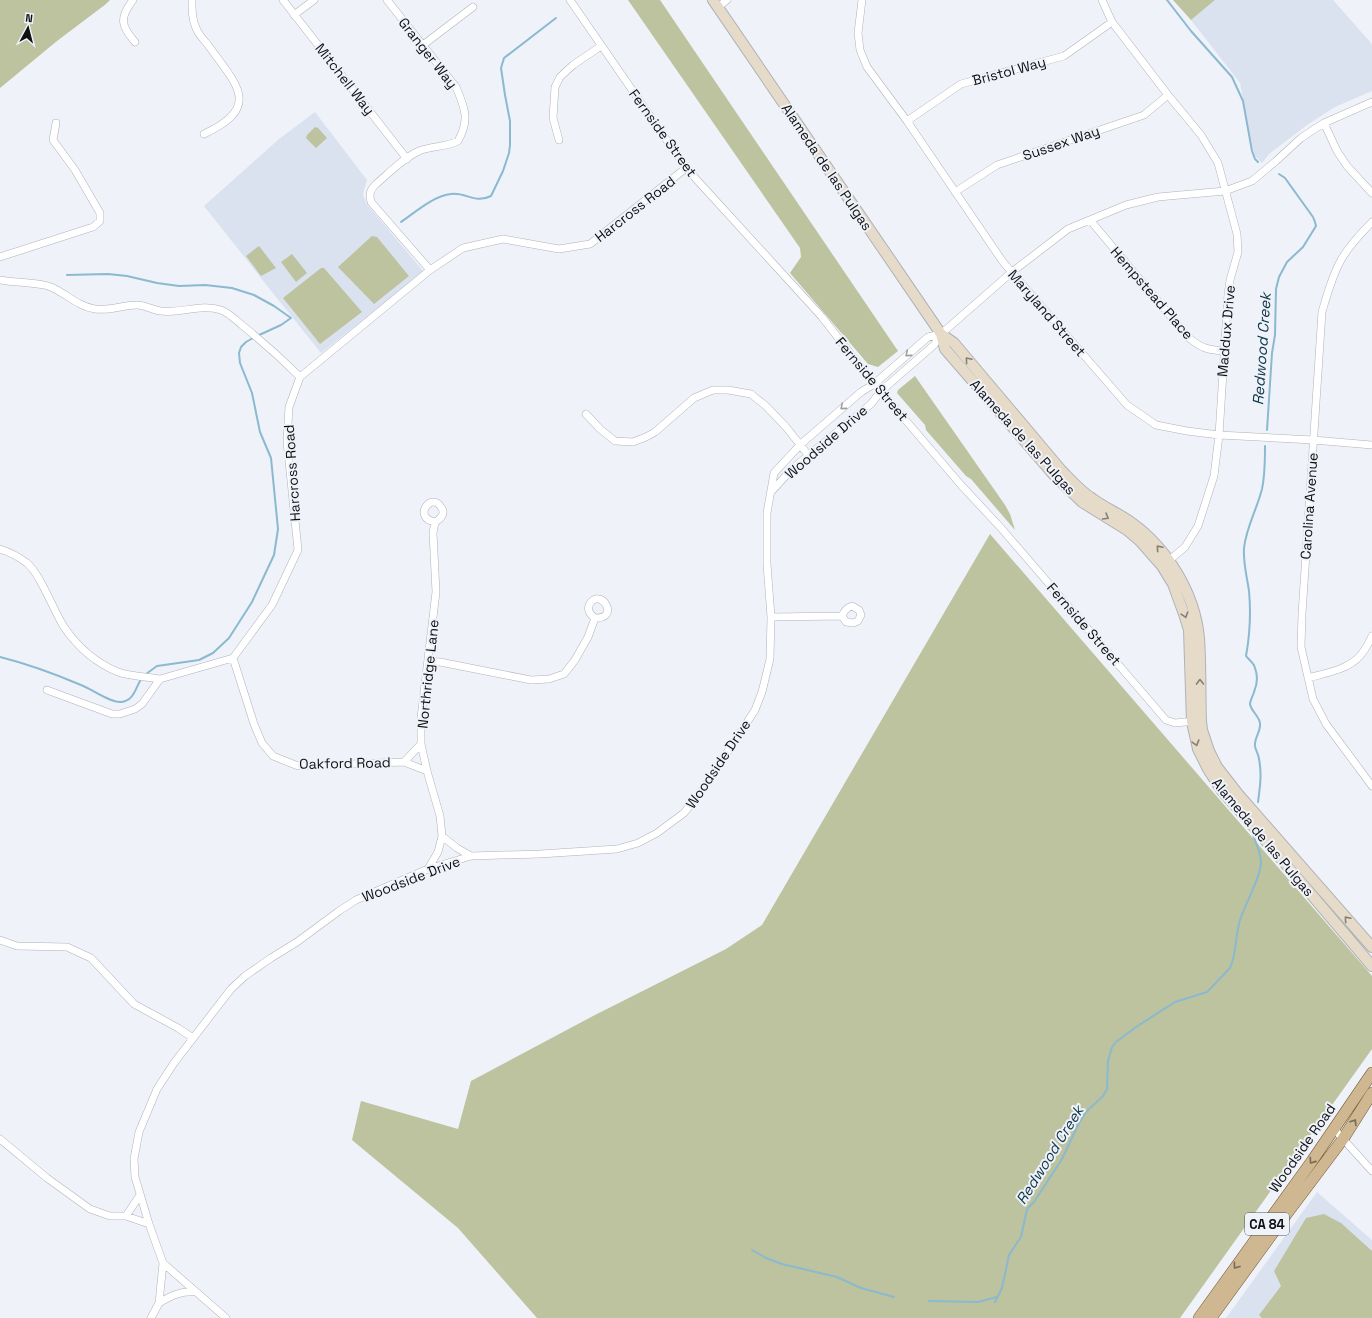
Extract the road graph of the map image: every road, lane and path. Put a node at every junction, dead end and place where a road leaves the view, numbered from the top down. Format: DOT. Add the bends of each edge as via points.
graph roads {
  1 [pos="133,0"];
  2 [pos="192,0"];
  3 [pos="283,0"];
  4 [pos="314,0"];
  5 [pos="387,0"];
  6 [pos="570,0"];
  7 [pos="727,0"];
  8 [pos="862,0"];
  9 [pos="1102,0"];
  10 [pos="716,4"];
  11 [pos="473,7"];
  12 [pos="294,15"];
  13 [pos="1112,22"];
  14 [pos="135,42"];
  15 [pos="423,45"];
  16 [pos="601,46"];
  17 [pos="1168,95"];
  18 [pos="1372,102"];
  19 [pos="907,121"];
  20 [pos="56,122"];
  21 [pos="1324,123"];
  22 [pos="204,134"];
  23 [pos="559,140"];
  24 [pos="406,159"];
  25 [pos="686,168"];
  26 [pos="1225,191"];
  27 [pos="955,192"];
  28 [pos="1372,193"];
  29 [pos="1090,220"];
  30 [pos="1372,222"];
  31 [pos="0,257"];
  32 [pos="430,270"];
  33 [pos="1012,272"];
  34 [pos="0,280"];
  35 [pos="941,334"];
  36 [pos="1224,351"];
  37 [pos="300,377"];
  38 [pos="874,384"];
  39 [pos="882,391"];
  40 [pos="586,414"];
  41 [pos="1219,435"];
  42 [pos="1313,440"];
  43 [pos="801,444"];
  44 [pos="1372,444"];
  45 [pos="809,456"];
  46 [pos="770,493"];
  47 [pos="435,522"];
  48 [pos="0,549"];
  49 [pos="1166,563"];
  50 [pos="842,616"];
  51 [pos="771,617"];
  52 [pos="595,618"];
  53 [pos="1372,636"];
  54 [pos="233,658"];
  55 [pos="428,660"];
  56 [pos="1308,678"];
  57 [pos="160,679"];
  58 [pos="47,690"];
  59 [pos="1196,721"];
  60 [pos="421,744"];
  61 [pos="404,762"];
  62 [pos="427,771"];
  63 [pos="1372,786"];
  64 [pos="442,836"];
  65 [pos="471,856"];
  66 [pos="428,869"];
  67 [pos="1301,874"];
  68 [pos="1362,935"];
  69 [pos="0,940"];
  70 [pos="1352,944"];
  71 [pos="1372,947"];
  72 [pos="1372,966"];
  73 [pos="192,1038"];
  74 [pos="1372,1073"];
  75 [pos="1372,1093"];
  76 [pos="1334,1129"];
  77 [pos="0,1139"];
  78 [pos="1343,1139"];
  79 [pos="1372,1172"];
  80 [pos="140,1196"];
  81 [pos="126,1216"];
  82 [pos="149,1224"];
  83 [pos="163,1263"];
  84 [pos="196,1292"];
  85 [pos="159,1303"];
  86 [pos="151,1318"];
  87 [pos="226,1318"];
  88 [pos="1199,1318"];
  89 [pos="1210,1318"];
  1 -- 14 [label="street" via="126,9 123,20 126,31"];
  2 -- 22 [label="street" via="197,30 236,83 240,99 236,113 220,127"];
  3 -- 12 [label="street, Mitchell Way"];
  4 -- 12 [label="street"];
  5 -- 15 [label="street, Granger Way"];
  6 -- 16 [label="street, Fernside Street"];
  7 -- 10 [label="street"];
  8 -- 19 [label="street, Maryland Street" via="858,33 860,50 867,67"];
  9 -- 13 [label="street, Maddux Drive"];
  10 -- 35 [label="main road, Alameda de las Pulgas"];
  11 -- 15 [label="street"];
  12 -- 24 [label="street, Mitchell Way"];
  13 -- 17 [label="street, Maddux Drive"];
  13 -- 19 [label="street, Bristol Way" via="1064,56 961,84"];
  15 -- 24 [label="street, Granger Way" via="456,87 463,103 466,123 458,141 451,145 419,151"];
  16 -- 23 [label="street" via="573,65 560,77 555,87 553,118"];
  16 -- 25 [label="street, Fernside Street"];
  17 -- 26 [label="street, Maddux Drive" via="1201,135 1218,163"];
  17 -- 27 [label="street, Sussex Way" via="1144,115 997,165"];
  18 -- 21 [label="street"];
  19 -- 27 [label="street, Maryland Street"];
  20 -- 31 [label="street" via="53,140 75,170 100,213 100,221 93,227"];
  21 -- 26 [label="street" via="1301,138 1252,181"];
  21 -- 28 [label="street" via="1347,166"];
  24 -- 32 [label="street, Granger Way" via="374,185 370,195 371,202"];
  25 -- 32 [label="street, Harcross Road" via="590,244 559,249 503,239 463,248"];
  25 -- 38 [label="street, Fernside Street" via="822,318"];
  26 -- 29 [label="street" via="1158,197 1126,205"];
  26 -- 36 [label="street, Maddux Drive" via="1237,234 1238,252 1228,294"];
  27 -- 33 [label="street, Maryland Street"];
  29 -- 33 [label="street" via="1068,229"];
  29 -- 36 [label="street, Hempstead Place" via="1189,338 1209,350"];
  30 -- 42 [label="street, Carolina Avenue" via="1341,260 1322,312"];
  32 -- 37 [label="street, Harcross Road"];
  33 -- 35 [label="street"];
  33 -- 41 [label="street, Maryland Street" via="1127,404 1156,425 1187,432"];
  34 -- 37 [label="street" via="51,287 82,306 96,309 142,305 161,311 195,308 221,310 263,342"];
  35 -- 38 [label="street, Woodside Drive, one-way" via="928,337"];
  35 -- 39 [label="street, Woodside Drive" via="934,345"];
  35 -- 49 [label="main road, Alameda de las Pulgas" via="945,349 1054,475 1082,502 1128,530"];
  36 -- 41 [label="street, Maddux Drive"];
  37 -- 54 [label="street, Harcross Road" via="289,407 287,441 298,550 272,605"];
  38 -- 39 [label="street, Fernside Street"];
  38 -- 43 [label="street, Woodside Drive, one-way" via="861,392"];
  39 -- 45 [label="street, Woodside Drive" via="871,404"];
  39 -- 59 [label="street, Fernside Street" via="1166,720 1174,723"];
  40 -- 43 [label="street" via="615,441 633,442 655,432 694,398 713,390 728,390 751,394 766,406"];
  41 -- 42 [label="street, Maryland Street"];
  41 -- 49 [label="street, Maddux Drive" via="1214,476 1198,526 1185,547"];
  42 -- 44 [label="street, Maryland Street"];
  42 -- 56 [label="street, Carolina Avenue" via="1301,647"];
  43 -- 45 [label="street"];
  43 -- 46 [label="street, Woodside Drive" via="774,473"];
  45 -- 46 [label="street, Woodside Drive"];
  46 -- 51 [label="street, Woodside Drive" via="767,536"];
  47 -- 55 [label="street, Northridge Lane" via="433,533 436,592"];
  48 -- 57 [label="street" via="29,564 64,626 86,652 119,673"];
  49 -- 59 [label="main road, Alameda de las Pulgas" via="1181,580 1195,616 1199,637"];
  50 -- 51 [label="street"];
  51 -- 65 [label="street, Woodside Drive" via="770,659 762,692 754,710 684,813 657,833 638,843 617,849"];
  52 -- 55 [label="street" via="575,660 564,674 549,679 531,680"];
  53 -- 56 [label="street" via="1360,656 1349,664"];
  54 -- 57 [label="street"];
  54 -- 61 [label="street, Oakford Road" via="254,724 262,743 273,756 298,766"];
  55 -- 60 [label="street, Northridge Lane" via="421,718"];
  56 -- 63 [label="street, Carolina Avenue" via="1313,699 1326,724"];
  57 -- 58 [label="street" via="142,704 135,710 120,714 112,714"];
  59 -- 67 [label="main road, Alameda de las Pulgas" via="1194,734 1198,749 1222,791"];
  60 -- 61 [label="street"];
  60 -- 62 [label="street, Northridge Lane"];
  61 -- 62 [label="street, Oakford Road"];
  62 -- 64 [label="street, Northridge Lane" via="440,816"];
  64 -- 65 [label="street"];
  64 -- 66 [label="street, Northridge Lane" via="438,852"];
  65 -- 66 [label="street, Woodside Drive"];
  66 -- 73 [label="street, Woodside Drive" via="356,900 263,963 231,990"];
  68 -- 67 [label="main road, Alameda de las Pulgas, one-way"];
  67 -- 70 [label="main road, Alameda de las Pulgas"];
  68 -- 70 [label="main road"];
  68 -- 71 [label="main road, Alameda de las Pulgas"];
  69 -- 73 [label="street" via="16,946 67,947 91,958 134,1004"];
  70 -- 72 [label="main road, Alameda de las Pulgas"];
  73 -- 80 [label="street, Woodside Drive" via="157,1089 139,1132 134,1159"];
  74 -- 76 [label="main road, Woodside Road / CA 84"];
  78 -- 75 [label="main road, Woodside Road / CA 84, one-way"];
  76 -- 78 [label="street"];
  76 -- 88 [label="main road, Woodside Road / CA 84, one-way"];
  77 -- 81 [label="street" via="90,1209 110,1216"];
  78 -- 79 [label="street"];
  78 -- 89 [label="main road, Woodside Road / CA 84"];
  80 -- 81 [label="street"];
  80 -- 82 [label="street, Woodside Drive"];
  81 -- 82 [label="street"];
  82 -- 83 [label="street, Woodside Drive"];
  83 -- 84 [label="street"];
  83 -- 85 [label="street, Woodside Drive"];
  84 -- 85 [label="street" via="185,1291"];
  84 -- 87 [label="street"];
  85 -- 86 [label="street, Woodside Drive"];
}
